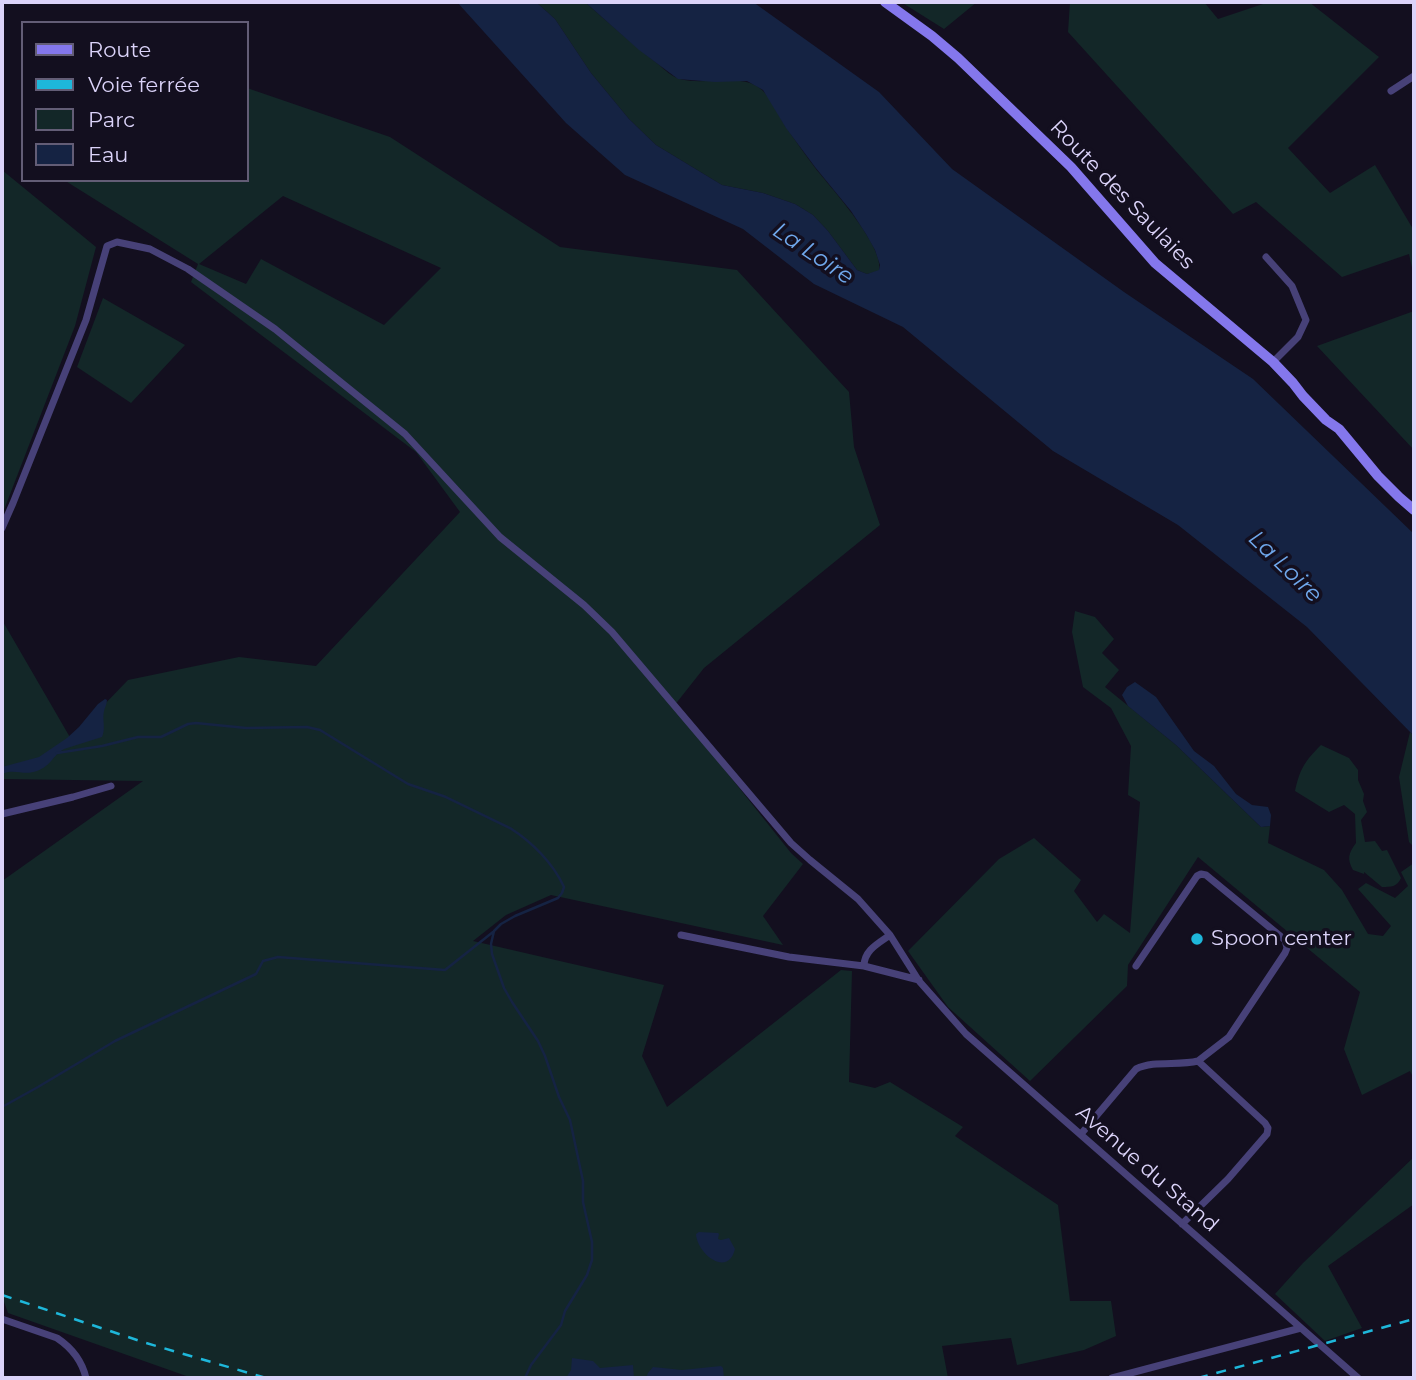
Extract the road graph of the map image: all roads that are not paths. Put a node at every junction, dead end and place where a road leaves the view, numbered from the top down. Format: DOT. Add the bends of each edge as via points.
graph roads {
  1 [pos="886,2"];
  2 [pos="1414,76"];
  3 [pos="1391,91"];
  4 [pos="1266,257"];
  5 [pos="1273,362"];
  6 [pos="1414,510"];
  7 [pos="2,528"];
  8 [pos="111,786"];
  9 [pos="2,814"];
  10 [pos="681,935"];
  11 [pos="890,935"];
  12 [pos="864,966"];
  13 [pos="1136,966"];
  14 [pos="919,981"];
  15 [pos="1198,1061"];
  16 [pos="1080,1134"];
  17 [pos="1182,1224"];
  18 [pos="2,1319"];
  19 [pos="1301,1328"];
  20 [pos="1121,1377"];
  21 [pos="86,1378"];
  22 [pos="1112,1378"];
  23 [pos="1357,1378"];
  1 -- 5 [label="street, Route des Saulaies" via="958,58 1071,167 1155,263"];
  2 -- 3 [label="street"];
  4 -- 5 [label="street" via="1292,286 1306,320 1298,337"];
  5 -- 6 [label="street, Route des Saulaies"];
  7 -- 11 [label="street, Avenue du Stand" via="86,320 107,246 117,242 150,249 188,269 275,329 405,433 500,537 611,632 791,842 859,899"];
  8 -- 9 [label="street"];
  10 -- 12 [label="street" via="789,957"];
  11 -- 12 [label="street" via="867,952"];
  11 -- 14 [label="street, Avenue du Stand"];
  12 -- 14 [label="street"];
  13 -- 15 [label="street" via="1201,874 1285,940 1285,953 1239,1024"];
  14 -- 16 [label="street, Avenue du Stand" via="966,1034"];
  15 -- 16 [label="street" via="1136,1069"];
  15 -- 17 [label="street" via="1268,1128 1228,1179"];
  16 -- 17 [label="street, Avenue du Stand"];
  17 -- 19 [label="street, Avenue du Stand"];
  18 -- 21 [label="street" via="63,1342 76,1355"];
  19 -- 20 [label="street"];
  19 -- 23 [label="street, Avenue du Stand"];
  20 -- 22 [label="street"];
}
